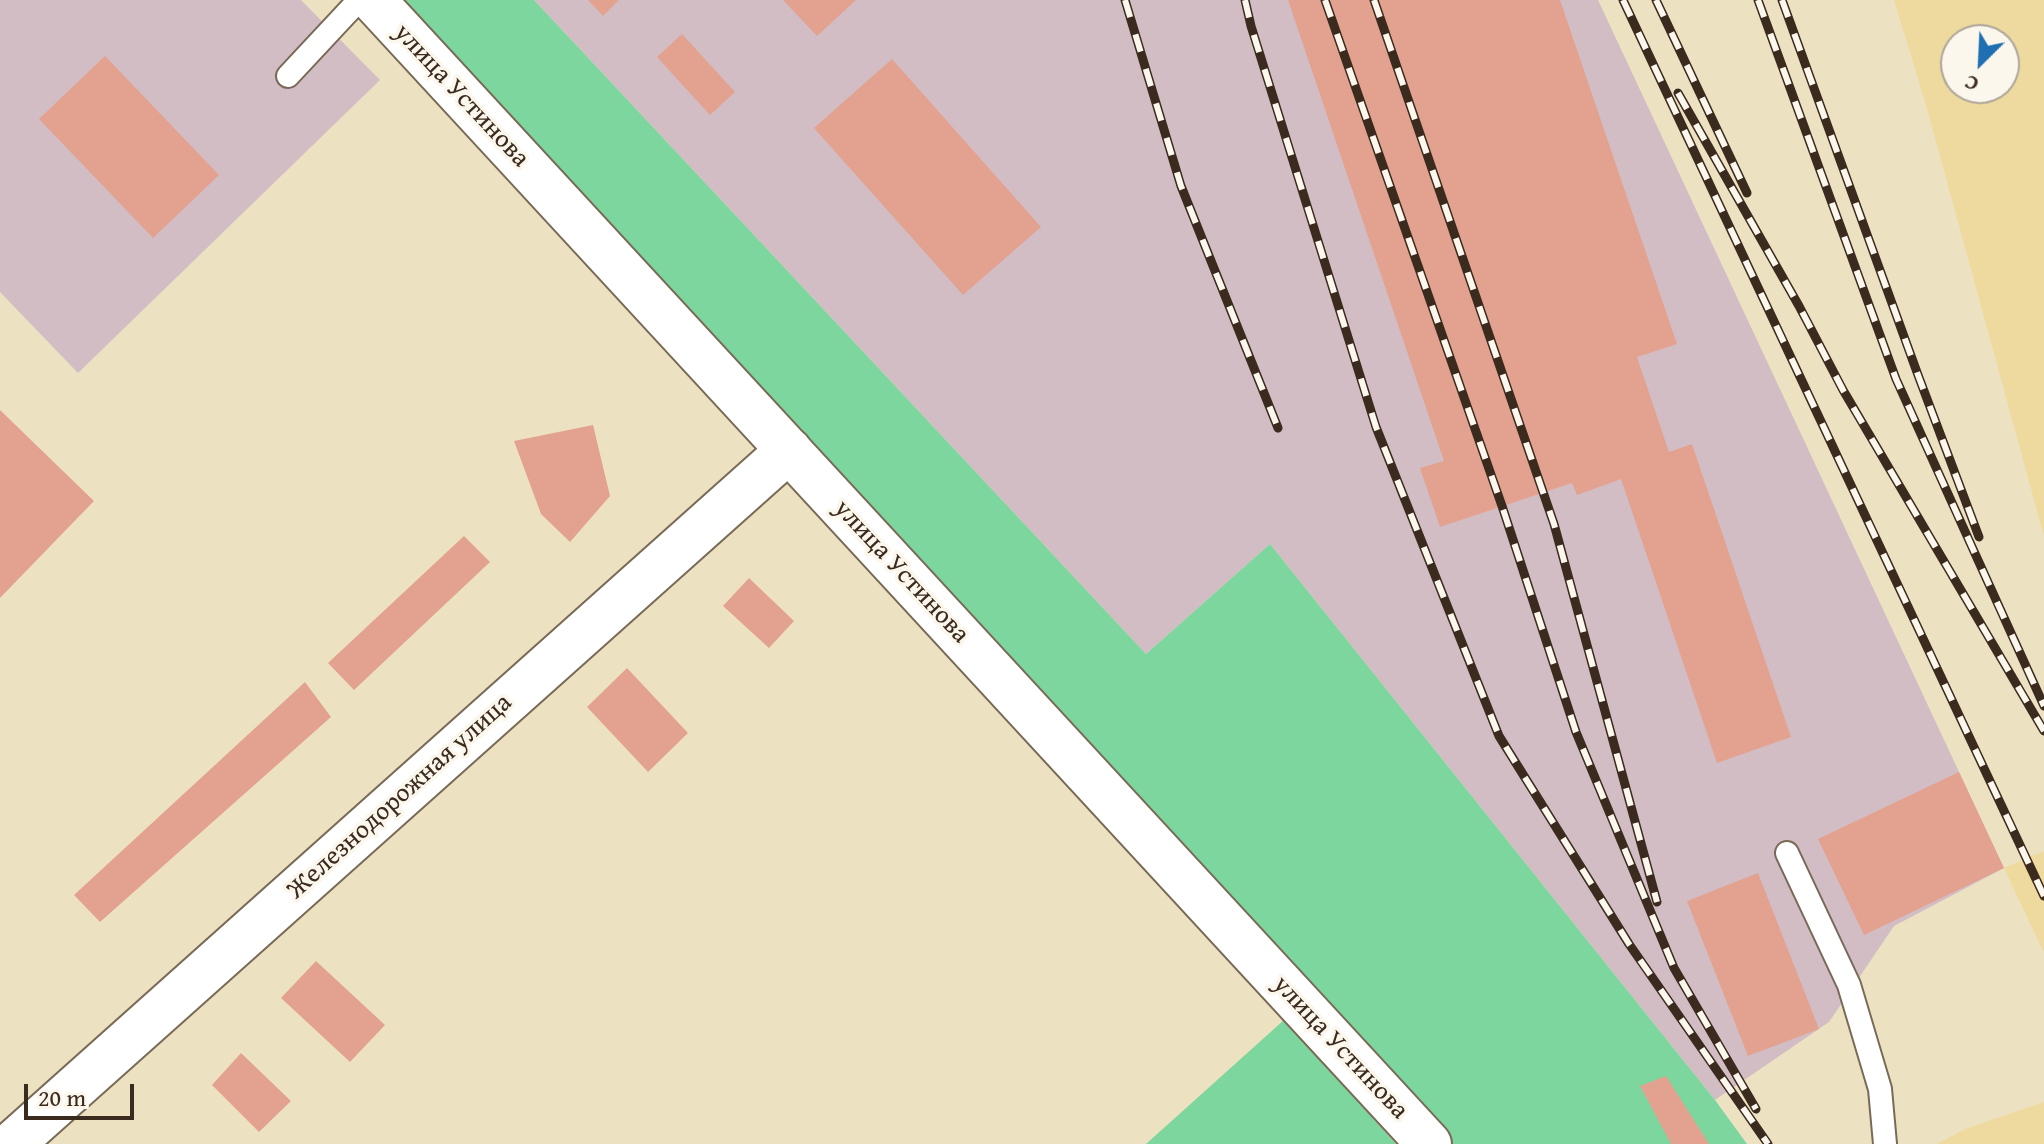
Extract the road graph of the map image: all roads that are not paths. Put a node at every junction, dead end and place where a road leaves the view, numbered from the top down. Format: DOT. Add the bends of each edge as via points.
graph roads {
  1 [pos="359,0"];
  2 [pos="373,0"];
  3 [pos="288,76"];
  4 [pos="789,450"];
  5 [pos="1787,853"];
  6 [pos="12,1144"];
  7 [pos="1429,1144"];
  8 [pos="1885,1144"];
  1 -- 3 [label="lane"];
  2 -- 4 [label="street, улица Устинова"];
  4 -- 6 [label="street, Железнодорожная улица"];
  4 -- 7 [label="street, улица Устинова"];
  5 -- 8 [label="lane" via="1849,985 1880,1089"];
}
